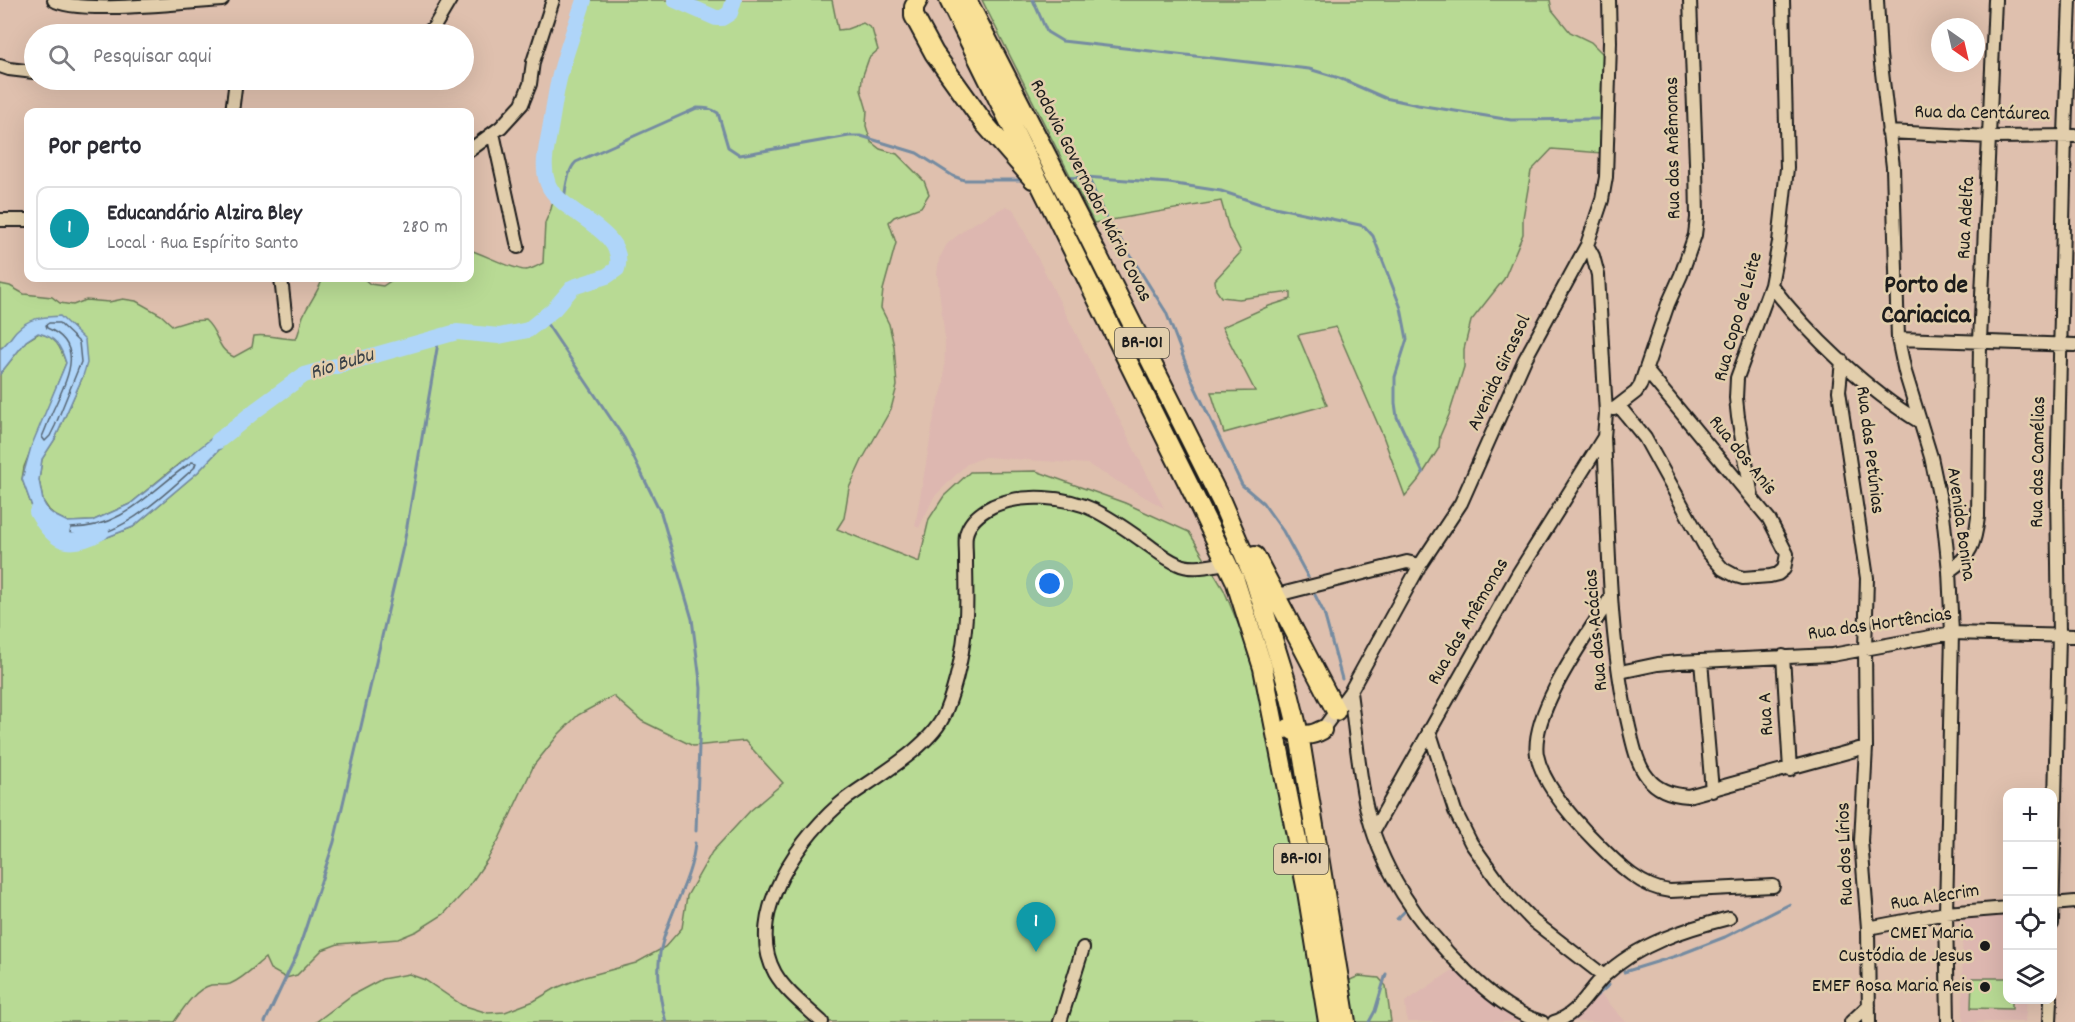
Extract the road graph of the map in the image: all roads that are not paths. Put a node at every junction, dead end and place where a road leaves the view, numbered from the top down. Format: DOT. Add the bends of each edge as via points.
graph roads {
  1 [pos="54,0"];
  2 [pos="222,0"];
  3 [pos="450,0"];
  4 [pos="553,0"];
  5 [pos="918,0"];
  6 [pos="949,0"];
  7 [pos="961,0"];
  8 [pos="967,0"];
  9 [pos="1609,0"];
  10 [pos="1690,0"];
  11 [pos="1783,0"];
  12 [pos="1877,0"];
  13 [pos="1995,0"];
  14 [pos="2070,0"];
  15 [pos="436,24"];
  16 [pos="0,66"];
  17 [pos="24,71"];
  18 [pos="235,90"];
  19 [pos="232,108"];
  20 [pos="1888,132"];
  21 [pos="494,133"];
  22 [pos="2070,136"];
  23 [pos="1990,137"];
  24 [pos="1037,138"];
  25 [pos="474,147"];
  26 [pos="1046,194"];
  27 [pos="0,220"];
  28 [pos="24,220"];
  29 [pos="1587,245"];
  30 [pos="518,247"];
  31 [pos="281,282"];
  32 [pos="1771,285"];
  33 [pos="286,323"];
  34 [pos="1898,339"];
  35 [pos="1980,341"];
  36 [pos="2060,345"];
  37 [pos="2075,345"];
  38 [pos="1842,361"];
  39 [pos="1646,370"];
  40 [pos="1619,406"];
  41 [pos="1606,413"];
  42 [pos="1920,422"];
  43 [pos="1605,437"];
  44 [pos="1752,499"];
  45 [pos="1221,501"];
  46 [pos="1227,563"];
  47 [pos="1420,565"];
  48 [pos="1949,571"];
  49 [pos="1277,595"];
  50 [pos="1611,597"];
  51 [pos="1243,601"];
  52 [pos="1952,633"];
  53 [pos="2059,635"];
  54 [pos="2075,636"];
  55 [pos="1865,649"];
  56 [pos="1783,656"];
  57 [pos="1701,661"];
  58 [pos="1620,672"];
  59 [pos="1350,692"];
  60 [pos="1336,711"];
  61 [pos="1322,730"];
  62 [pos="1429,730"];
  63 [pos="1299,734"];
  64 [pos="1866,747"];
  65 [pos="1790,770"];
  66 [pos="1306,779"];
  67 [pos="1712,790"];
  68 [pos="1374,830"];
  69 [pos="1773,886"];
  70 [pos="2053,896"];
  71 [pos="2075,902"];
  72 [pos="2057,904"];
  73 [pos="2003,908"];
  74 [pos="1946,913"];
  75 [pos="1729,918"];
  76 [pos="1868,928"];
  77 [pos="1083,948"];
  78 [pos="1604,976"];
  79 [pos="2050,1004"];
  80 [pos="1869,1005"];
  81 [pos="822,1022"];
  82 [pos="1060,1022"];
  83 [pos="1329,1022"];
  84 [pos="1346,1022"];
  85 [pos="1542,1022"];
  86 [pos="1554,1022"];
  87 [pos="1851,1022"];
  88 [pos="1869,1022"];
  89 [pos="1948,1022"];
  90 [pos="2050,1022"];
  1 -- 2 [label="street" via="64,5 85,6"];
  3 -- 15 [label="street"];
  4 -- 21 [label="street" via="522,104"];
  5 -- 26 [label="highway" via="914,16 950,77 1002,146"];
  6 -- 26 [label="highway, Rodovia Governador Mário Covas / BR-101"];
  7 -- 24 [label="highway" via="1020,120"];
  8 -- 24 [label="highway, Rodovia Governador Mário Covas / BR-101"];
  9 -- 29 [label="street, Avenida Girassol" via="1606,177"];
  10 -- 39 [label="street, Rua das Anêmonas" via="1695,235"];
  11 -- 32 [label="street, Rua Copo de Leite" via="1787,168"];
  12 -- 20 [label="street, Avenida Bonina"];
  13 -- 23 [label="street, Rua Adelfa"];
  14 -- 22 [label="street, Rua das Camélias"];
  16 -- 17 [label="street"];
  18 -- 19 [label="street"];
  20 -- 23 [label="street, Rua da Centáurea"];
  20 -- 34 [label="street, Avenida Bonina" via="1893,167"];
  21 -- 25 [label="street"];
  21 -- 30 [label="street"];
  22 -- 23 [label="street, Rua da Centáurea"];
  22 -- 36 [label="street, Rua das Camélias"];
  23 -- 35 [label="street, Rua Adelfa"];
  24 -- 45 [label="highway, Rodovia Governador Mário Covas / BR-101"];
  26 -- 46 [label="highway, Rodovia Governador Mário Covas / BR-101"];
  27 -- 28 [label="street"];
  29 -- 41 [label="street, Rua das Acácias" via="1598,275"];
  29 -- 47 [label="street, Avenida Girassol" via="1525,359 1461,502"];
  31 -- 33 [label="street"];
  32 -- 38 [label="street, Rua das Petúnias"];
  32 -- 44 [label="street, Rua Copo de Leite" via="1737,378 1737,408"];
  34 -- 35 [label="street"];
  34 -- 42 [label="street, Avenida Bonina"];
  35 -- 36 [label="street"];
  35 -- 48 [label="street, Rua Adelfa" via="1976,538 1963,561"];
  36 -- 37 [label="street"];
  36 -- 53 [label="street, Rua das Camélias"];
  38 -- 42 [label="street" via="1887,401"];
  38 -- 55 [label="street, Rua das Petúnias" via="1839,391 1867,578"];
  39 -- 40 [label="street, Rua das Anêmonas" via="1636,392"];
  39 -- 44 [label="street, Rua dos Anis"];
  40 -- 41 [label="street, Rua das Anêmonas"];
  40 -- 44 [label="street, Rua dos Anis" via="1645,438 1707,552 1723,569 1743,578 1778,574 1784,569 1787,554 1769,519"];
  41 -- 43 [label="street, Rua das Acácias"];
  42 -- 48 [label="street, Avenida Bonina" via="1943,514"];
  43 -- 50 [label="street, Rua das Acácias"];
  43 -- 62 [label="street, Rua das Anêmonas" via="1518,574"];
  45 -- 49 [label="highway" via="1238,523"];
  45 -- 63 [label="highway, Rodovia Governador Mário Covas / BR-101" via="1254,578"];
  46 -- 51 [label="highway, Rodovia Governador Mário Covas / BR-101"];
  46 -- 81 [label="street" via="1178,565 1093,509 1053,498 1020,498 993,507 972,520 966,534 963,646 941,722 922,744 819,823 792,860 767,913 765,941 774,971"];
  47 -- 49 [label="street" via="1407,562"];
  47 -- 59 [label="street, Avenida Girassol"];
  48 -- 52 [label="street, Avenida Bonina"];
  49 -- 60 [label="highway"];
  50 -- 58 [label="street, Rua das Acácias"];
  50 -- 69 [label="street" via="1550,699 1538,730 1541,769 1588,834 1648,886 1670,891"];
  51 -- 63 [label="highway" via="1254,609 1281,718"];
  51 -- 83 [label="highway, Rodovia Governador Mário Covas / BR-101" via="1270,697"];
  52 -- 53 [label="street, Rua das Hortências"];
  52 -- 55 [label="street, Rua das Hortências"];
  52 -- 74 [label="street, Avenida Bonina"];
  53 -- 54 [label="street, Rua das Hortências"];
  53 -- 70 [label="street, Rua das Camélias"];
  55 -- 56 [label="street, Rua das Hortências" via="1832,655"];
  55 -- 64 [label="street, Rua dos Lírios"];
  56 -- 57 [label="street, Rua das Hortências"];
  56 -- 65 [label="street, Rua A"];
  57 -- 58 [label="street, Rua das Hortências"];
  57 -- 67 [label="street"];
  58 -- 67 [label="street, Rua das Acácias" via="1635,751 1646,776 1656,787 1678,795"];
  59 -- 60 [label="street, Avenida Girassol"];
  59 -- 68 [label="street" via="1366,803"];
  60 -- 61 [label="street, Avenida Girassol"];
  61 -- 63 [label="highway"];
  61 -- 66 [label="highway"];
  62 -- 68 [label="street, Rua das Anêmonas"];
  62 -- 78 [label="street" via="1455,811 1471,843 1508,895 1533,921"];
  63 -- 66 [label="highway, Rodovia Governador Mário Covas / BR-101"];
  64 -- 65 [label="street, Rua das Acácias"];
  64 -- 76 [label="street, Rua dos Lírios" via="1861,841"];
  65 -- 67 [label="street, Rua das Acácias"];
  66 -- 84 [label="highway, Rodovia Governador Mário Covas / BR-101"];
  68 -- 85 [label="street" via="1389,870 1411,907 1452,958 1483,987 1522,1014"];
  71 -- 72 [label="street"];
  73 -- 74 [label="street, Rua Alecrim"];
  74 -- 76 [label="street, Rua Alecrim"];
  74 -- 89 [label="street, Avenida Bonina"];
  75 -- 78 [label="street" via="1655,944"];
  76 -- 80 [label="street, Rua dos Lírios"];
  77 -- 82 [label="street"];
  78 -- 86 [label="street" via="1579,1006"];
  79 -- 90 [label="street"];
  80 -- 87 [label="street"];
  80 -- 88 [label="street, Rua dos Lírios"];
}
